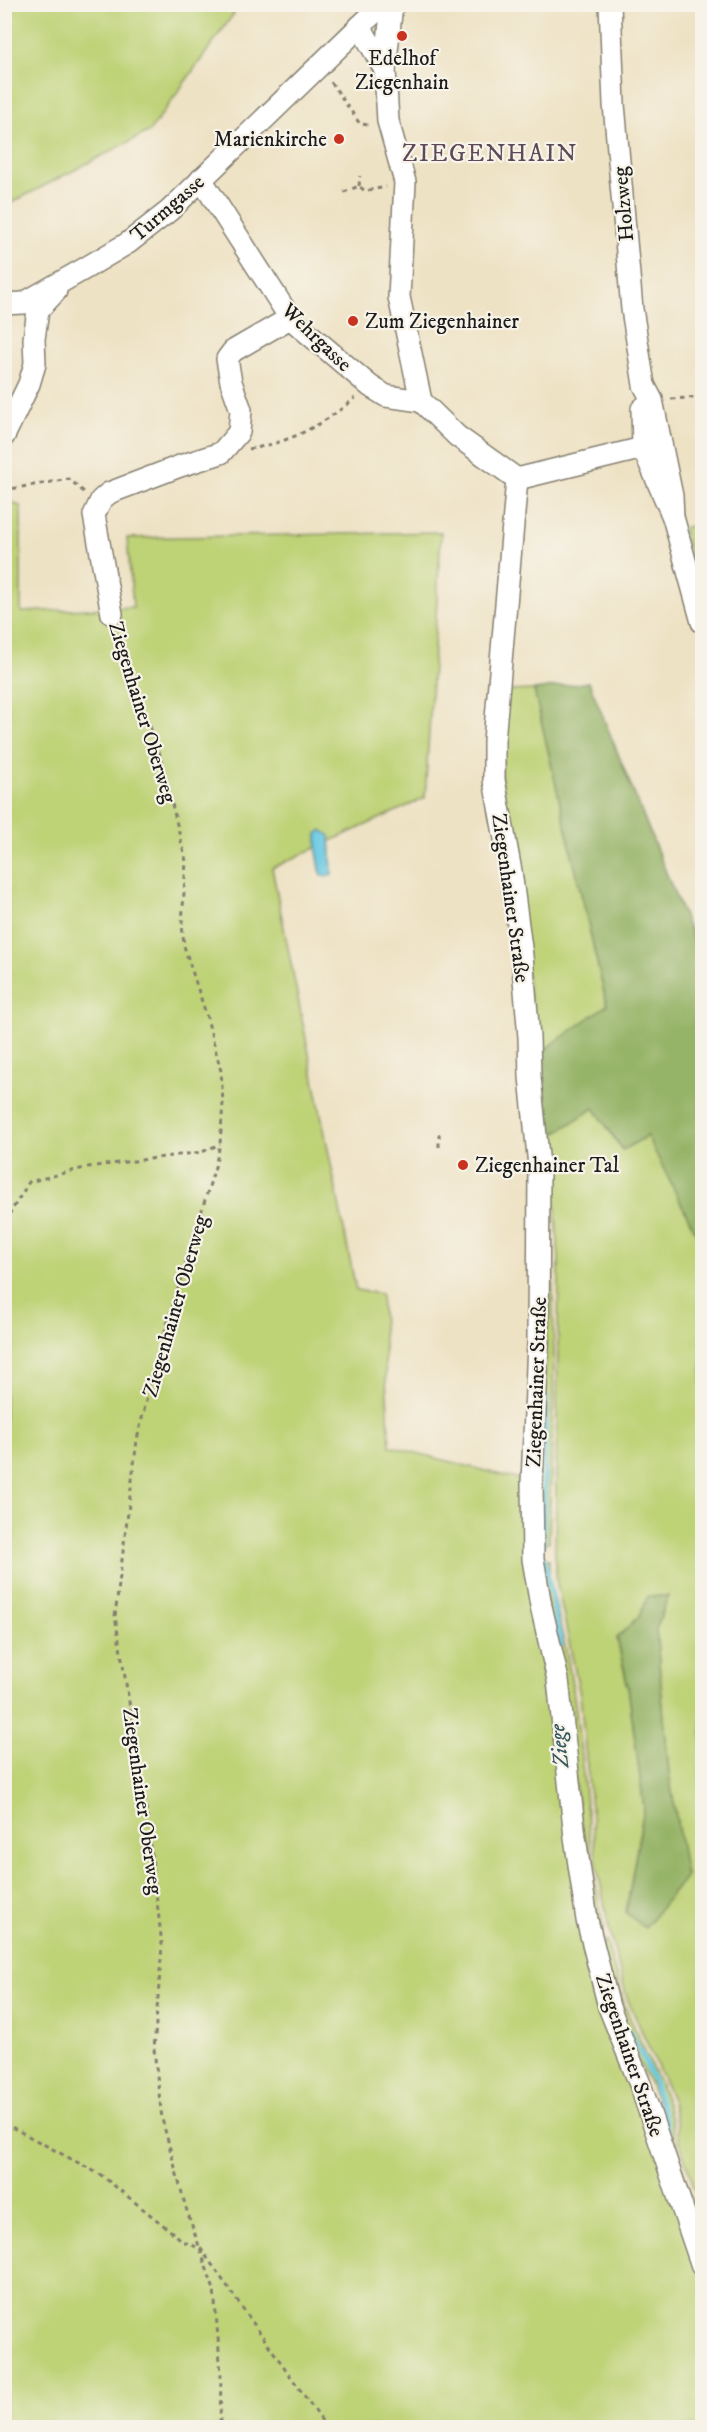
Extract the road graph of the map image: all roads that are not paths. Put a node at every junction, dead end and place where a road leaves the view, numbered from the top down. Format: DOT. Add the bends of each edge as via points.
graph roads {
  1 [pos="383,4"];
  2 [pos="392,4"];
  3 [pos="610,4"];
  4 [pos="360,26"];
  5 [pos="385,70"];
  6 [pos="201,179"];
  7 [pos="71,276"];
  8 [pos="4,304"];
  9 [pos="290,318"];
  10 [pos="652,400"];
  11 [pos="421,401"];
  12 [pos="4,436"];
  13 [pos="643,448"];
  14 [pos="517,479"];
  15 [pos="673,517"];
  16 [pos="112,614"];
  17 [pos="702,622"];
  18 [pos="702,2266"];
  1 -- 4 [label="street, Turmgasse"];
  2 -- 5 [label="street"];
  3 -- 10 [label="street, Holzweg" via="614,104 632,309 644,385"];
  4 -- 5 [label="street"];
  4 -- 6 [label="street, Turmgasse"];
  5 -- 11 [label="street" via="388,121 405,182 399,297"];
  6 -- 7 [label="street, Turmgasse" via="128,243"];
  6 -- 9 [label="street, Wehrgasse"];
  7 -- 8 [label="street, Turmgasse" via="24,303"];
  7 -- 12 [label="street, Turmgasse" via="38,310 35,364"];
  9 -- 11 [label="street, Wehrgasse" via="370,386 386,396"];
  9 -- 16 [label="street, Ziegenhainer Oberweg" via="233,351 227,359 241,410 239,432 221,453 101,500 94,515"];
  10 -- 13 [label="street, Holzweg" via="642,409"];
  10 -- 15 [label="street, Holzweg"];
  11 -- 14 [label="street" via="457,436"];
  13 -- 14 [label="street"];
  13 -- 15 [label="street, Holzweg"];
  14 -- 18 [label="street, Ziegenhainer Straße" via="494,780 522,956 539,1166 533,1559 558,1680 587,1920 609,2007 640,2084"];
  15 -- 17 [label="street, Holzweg"];
}
